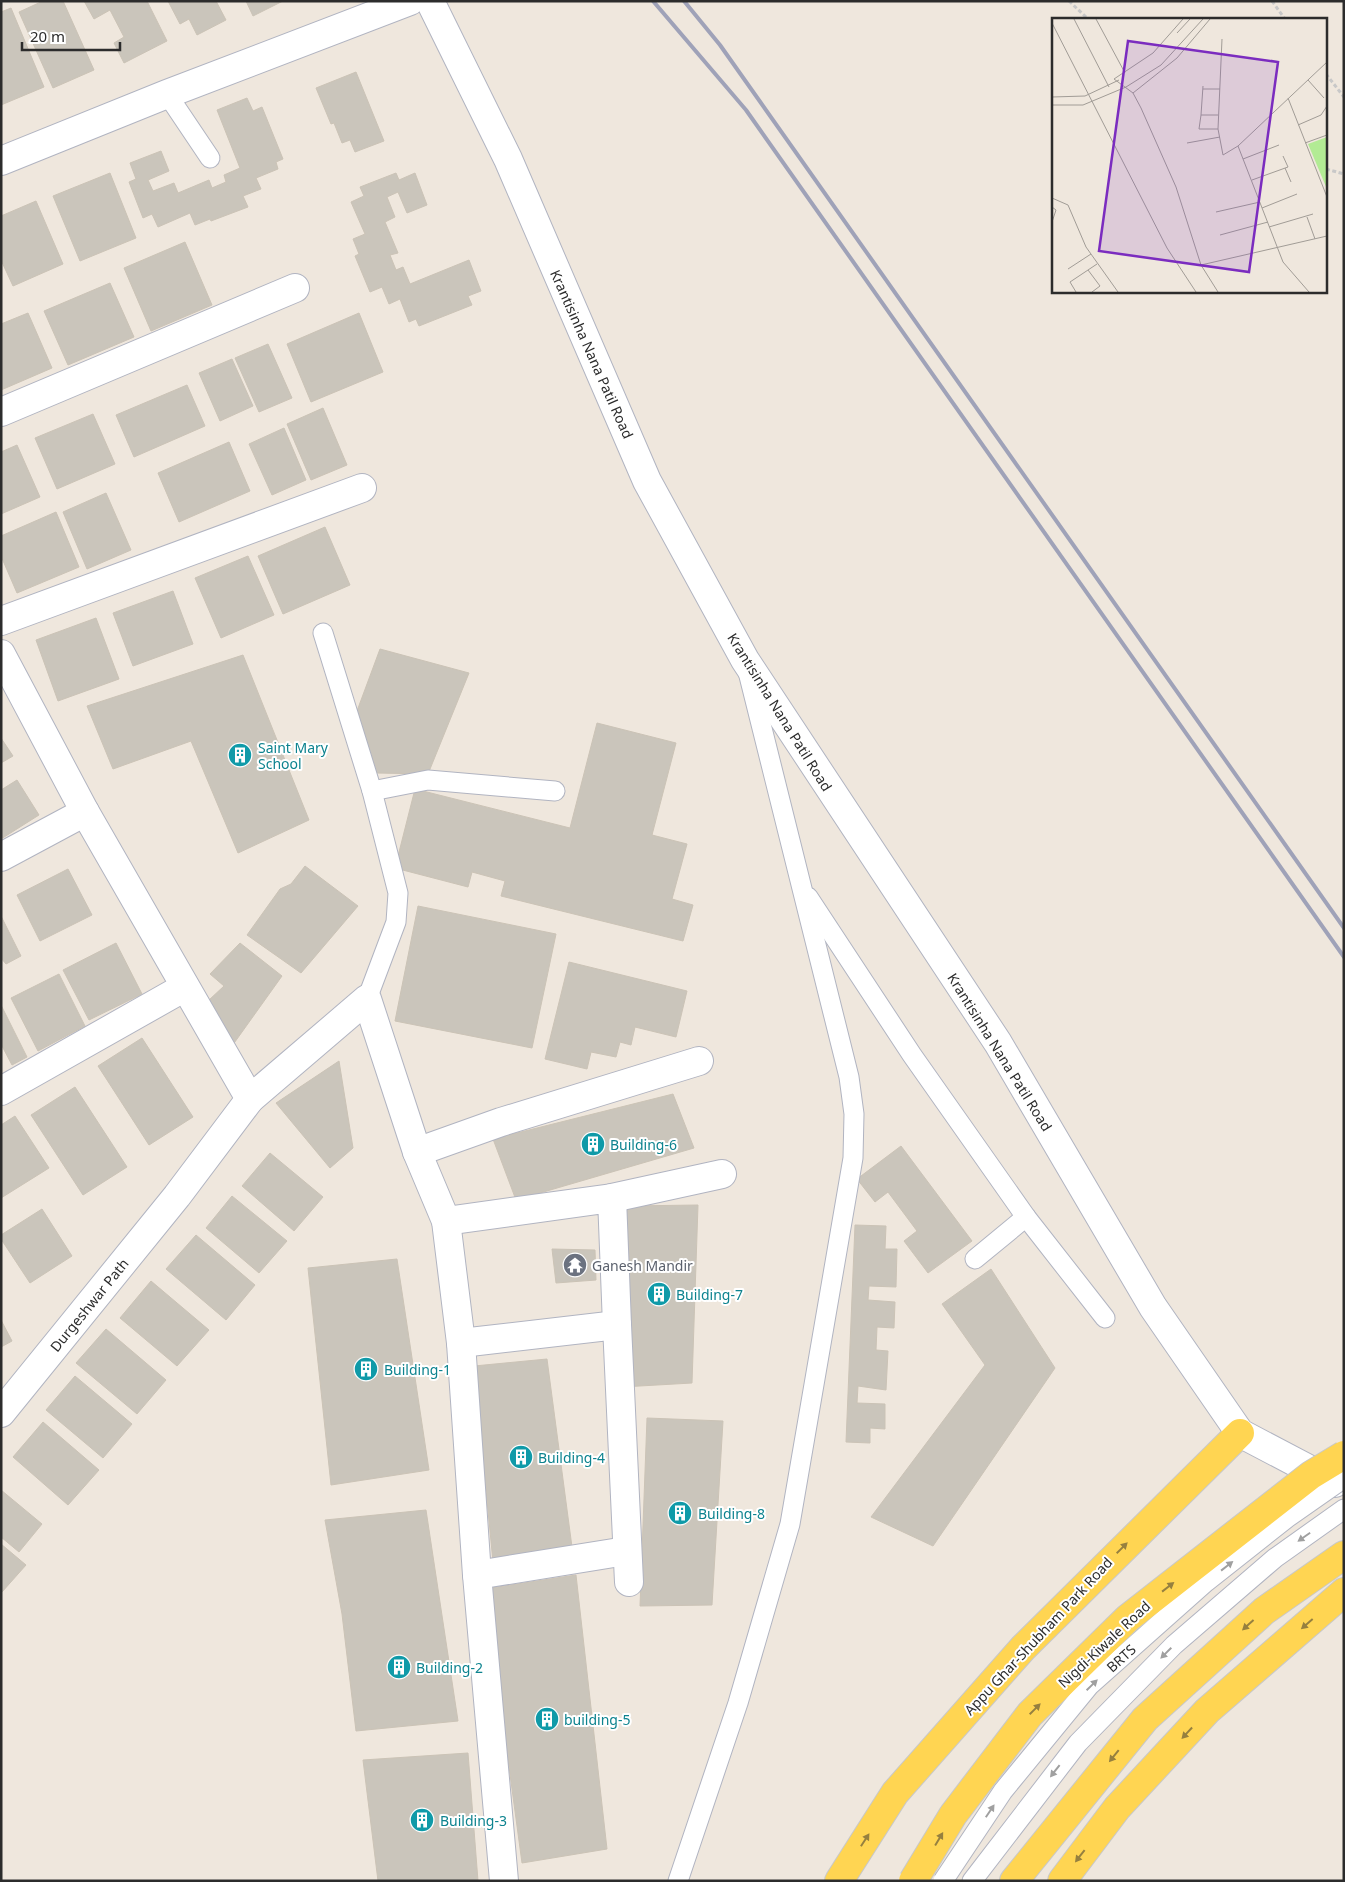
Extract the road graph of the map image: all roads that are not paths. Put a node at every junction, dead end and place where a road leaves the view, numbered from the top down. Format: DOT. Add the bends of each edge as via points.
graph roads {
  1 [pos="410,1"];
  2 [pos="430,1"];
  3 [pos="167,94"];
  4 [pos="210,158"];
  5 [pos="1,160"];
  6 [pos="295,288"];
  7 [pos="1,412"];
  8 [pos="362,488"];
  9 [pos="1,621"];
  10 [pos="323,633"];
  11 [pos="1,654"];
  12 [pos="745,660"];
  13 [pos="372,791"];
  14 [pos="555,791"];
  15 [pos="85,812"];
  16 [pos="1,857"];
  17 [pos="801,885"];
  18 [pos="185,987"];
  19 [pos="367,999"];
  20 [pos="699,1061"];
  21 [pos="1,1091"];
  22 [pos="250,1099"];
  23 [pos="417,1152"];
  24 [pos="722,1174"];
  25 [pos="612,1198"];
  26 [pos="1026,1217"];
  27 [pos="446,1221"];
  28 [pos="974,1259"];
  29 [pos="1105,1318"];
  30 [pos="617,1325"];
  31 [pos="461,1343"];
  32 [pos="1,1413"];
  33 [pos="1240,1433"];
  34 [pos="1344,1455"];
  35 [pos="1344,1478"];
  36 [pos="1344,1487"];
  37 [pos="1344,1509"];
  38 [pos="626,1551"];
  39 [pos="1344,1555"];
  40 [pos="477,1575"];
  41 [pos="629,1582"];
  42 [pos="1342,1599"];
  43 [pos="504,1881"];
  44 [pos="678,1881"];
  45 [pos="839,1881"];
  46 [pos="913,1881"];
  47 [pos="943,1881"];
  48 [pos="972,1881"];
  49 [pos="1014,1881"];
  50 [pos="1062,1881"];
  1 -- 3 [label="street"];
  2 -- 12 [label="street, Krantisinha Nana Patil Road" via="508,159 647,481"];
  3 -- 4 [label="lane"];
  3 -- 5 [label="street"];
  6 -- 7 [label="street"];
  8 -- 9 [label="street"];
  10 -- 13 [label="lane"];
  11 -- 15 [label="street"];
  12 -- 17 [label="lane"];
  12 -- 33 [label="street, Krantisinha Nana Patil Road" via="998,1043 1153,1308"];
  13 -- 14 [label="lane" via="428,780"];
  13 -- 19 [label="lane" via="398,893 396,922"];
  15 -- 16 [label="street"];
  15 -- 18 [label="street"];
  17 -- 26 [label="lane" via="912,1055"];
  17 -- 44 [label="lane" via="849,1077 854,1114 853,1158 790,1524 738,1703"];
  18 -- 21 [label="street"];
  18 -- 22 [label="street"];
  19 -- 22 [label="street, Durgeshwar Path"];
  19 -- 23 [label="street"];
  20 -- 23 [label="street" via="501,1122"];
  22 -- 32 [label="street, Durgeshwar Path" via="177,1196"];
  23 -- 27 [label="street"];
  24 -- 25 [label="street"];
  25 -- 27 [label="street"];
  25 -- 30 [label="street"];
  26 -- 28 [label="lane"];
  26 -- 29 [label="lane"];
  27 -- 31 [label="street"];
  30 -- 31 [label="street"];
  30 -- 38 [label="street"];
  31 -- 40 [label="street"];
  33 -- 36 [label="street"];
  45 -- 33 [label="main road, Appu Ghar-Shubham Park Road, one-way" via="895,1792 1016,1655"];
  46 -- 34 [label="main road, Nigdi-Kiwale Road, one-way, bridge" via="953,1815 1030,1714 1128,1618 1311,1475"];
  47 -- 35 [label="lane, BRTS, one-way, bridge" via="1003,1791 1089,1686 1206,1582"];
  37 -- 48 [label="lane, BRTS, one-way" via="1275,1558 1174,1645 1078,1743"];
  38 -- 40 [label="street"];
  38 -- 41 [label="street"];
  39 -- 49 [label="main road, one-way" via="1264,1611 1145,1718"];
  40 -- 43 [label="street"];
  42 -- 50 [label="main road, one-way" via="1207,1711 1117,1808"];
}
